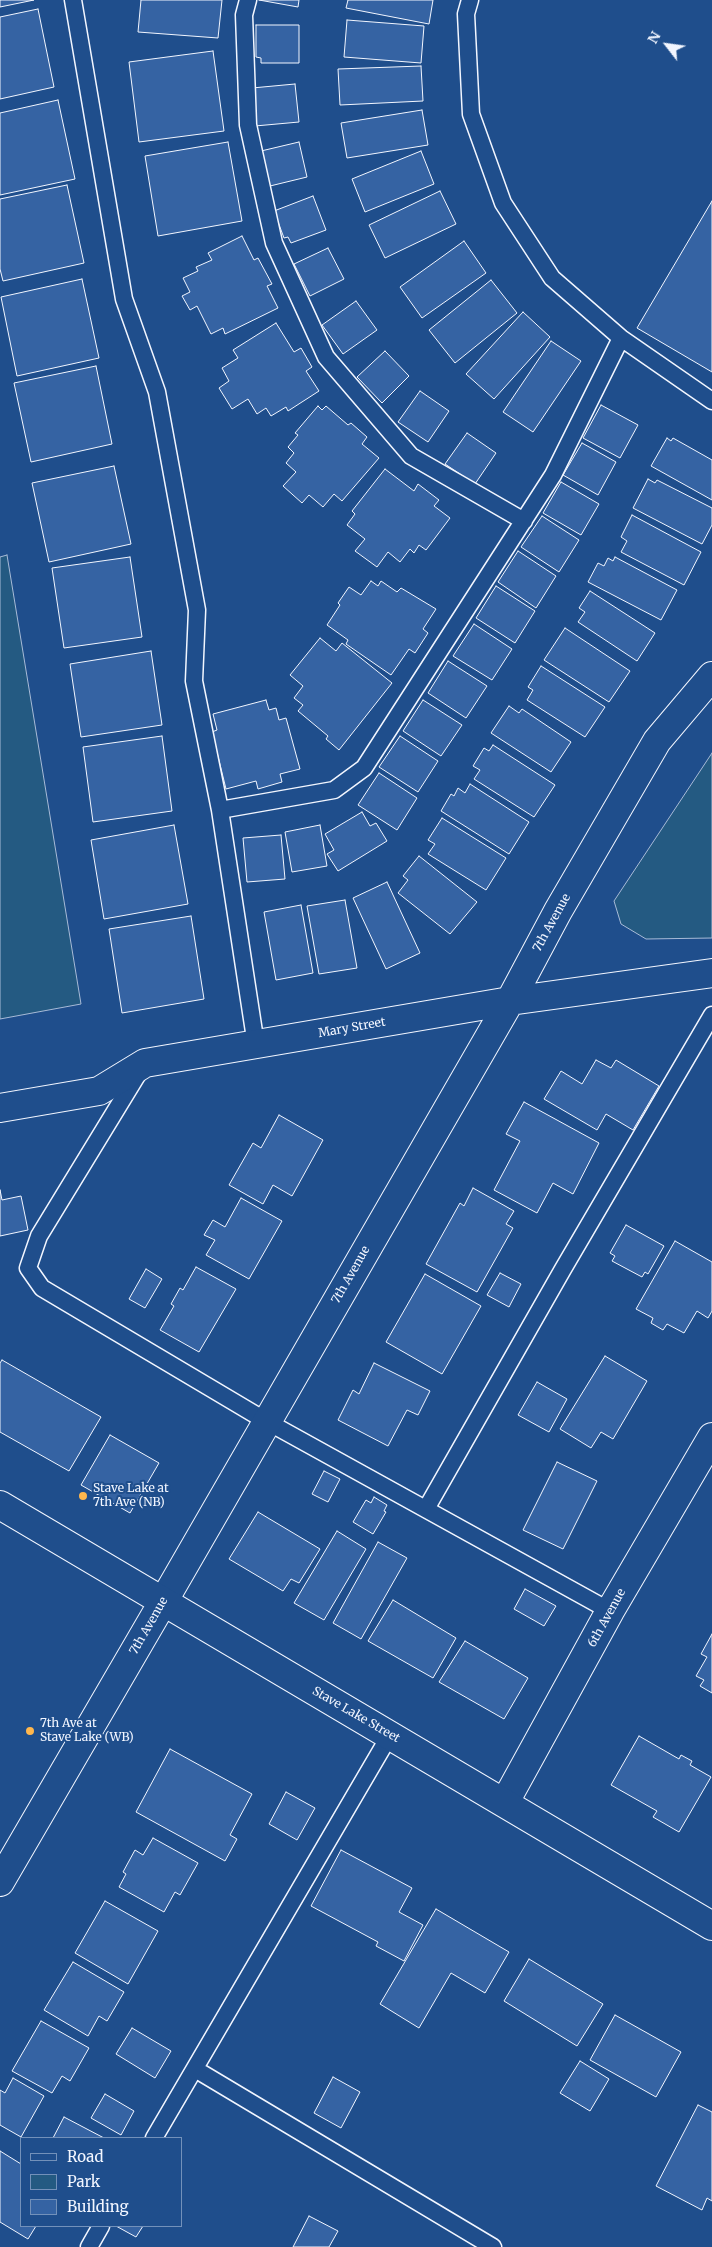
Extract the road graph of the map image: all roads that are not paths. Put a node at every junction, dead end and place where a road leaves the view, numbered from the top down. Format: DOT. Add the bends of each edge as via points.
graph roads {
  1 [pos="73,0"];
  2 [pos="248,0"];
  3 [pos="470,0"];
  4 [pos="621,338"];
  5 [pos="712,401"];
  6 [pos="524,521"];
  7 [pos="712,676"];
  8 [pos="220,810"];
  9 [pos="712,973"];
  10 [pos="510,1001"];
  11 [pos="712,1015"];
  12 [pos="256,1045"];
  13 [pos="145,1063"];
  14 [pos="0,1108"];
  15 [pos="266,1422"];
  16 [pos="712,1437"];
  17 [pos="0,1505"];
  18 [pos="426,1510"];
  19 [pos="163,1602"];
  20 [pos="610,1611"];
  21 [pos="390,1735"];
  22 [pos="505,1802"];
  23 [pos="0,1882"];
  24 [pos="712,1926"];
  25 [pos="195,2069"];
  26 [pos="155,2137"];
  27 [pos="101,2227"];
  28 [pos="89,2247"];
  29 [pos="493,2247"];
  1 -- 8 [label="lane" via="124,299 157,392 194,591 197,610 194,682"];
  2 -- 6 [label="lane" via="244,14 248,125 274,243 326,356 411,456"];
  3 -- 4 [label="lane" via="466,14 470,114 503,203 552,278"];
  4 -- 5 [label="lane"];
  4 -- 6 [label="lane" via="553,475"];
  6 -- 8 [label="lane" via="364,768 334,790"];
  7 -- 10 [label="street, 7th Avenue" via="657,741 558,911"];
  8 -- 12 [label="lane"];
  9 -- 10 [label="street, Mary Street"];
  10 -- 12 [label="street, Mary Street"];
  10 -- 15 [label="street, 7th Avenue"];
  11 -- 18 [label="lane"];
  12 -- 13 [label="street, Mary Street"];
  13 -- 14 [label="street, Mary Street" via="99,1091"];
  13 -- 15 [label="lane" via="39,1236 28,1268 42,1288"];
  15 -- 18 [label="lane"];
  15 -- 19 [label="street, 7th Avenue"];
  16 -- 20 [label="street, 6th Avenue"];
  17 -- 19 [label="street, Stave Lake Street"];
  18 -- 20 [label="lane"];
  19 -- 21 [label="street, Stave Lake Street"];
  19 -- 23 [label="street, 7th Avenue"];
  20 -- 22 [label="street, 6th Avenue"];
  21 -- 22 [label="street, Stave Lake Street"];
  21 -- 25 [label="lane"];
  22 -- 24 [label="street, Stave Lake Street"];
  25 -- 26 [label="lane"];
  25 -- 29 [label="lane"];
  27 -- 28 [label="lane"];
}
